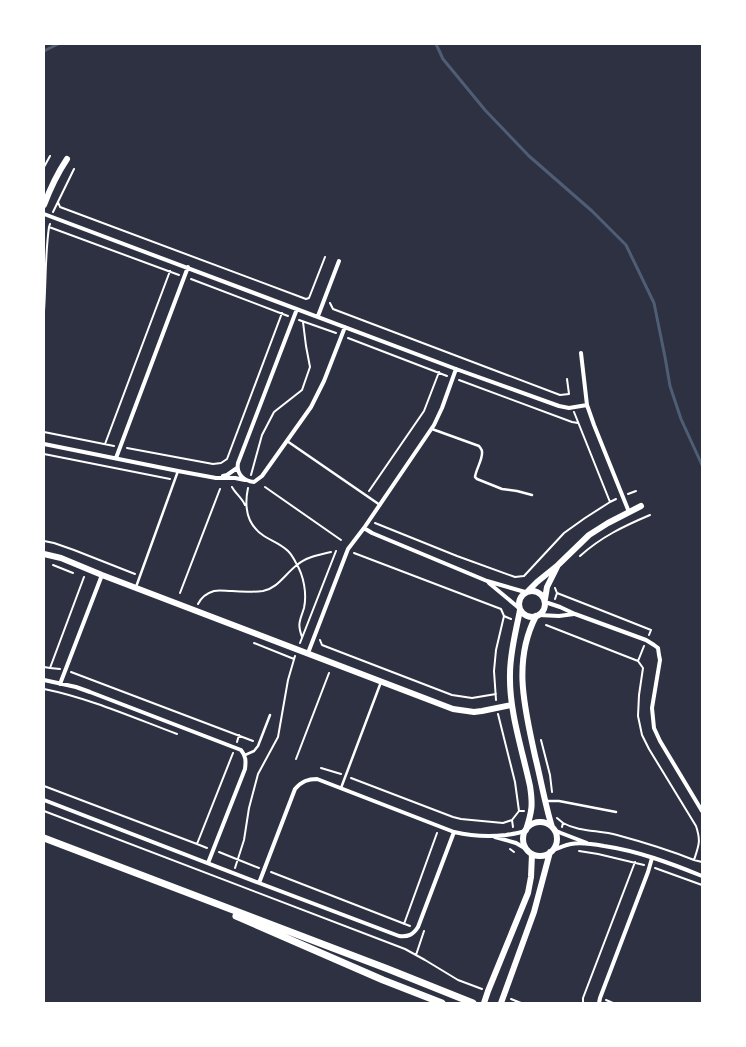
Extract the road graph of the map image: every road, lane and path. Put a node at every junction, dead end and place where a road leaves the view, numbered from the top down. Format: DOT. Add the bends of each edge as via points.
graph roads {
  1 [pos="50,156"];
  2 [pos="66,159"];
  3 [pos="44,167"];
  4 [pos="47,197"];
  5 [pos="44,205"];
  6 [pos="44,214"];
  7 [pos="49,227"];
  8 [pos="325,257"];
  9 [pos="339,261"];
  10 [pos="188,267"];
  11 [pos="170,272"];
  12 [pos="330,302"];
  13 [pos="297,309"];
  14 [pos="44,311"];
  15 [pos="306,312"];
  16 [pos="282,313"];
  17 [pos="318,316"];
  18 [pos="345,327"];
  19 [pos="581,353"];
  20 [pos="456,369"];
  21 [pos="439,372"];
  22 [pos="567,379"];
  23 [pos="459,380"];
  24 [pos="587,405"];
  25 [pos="572,408"];
  26 [pos="578,424"];
  27 [pos="431,428"];
  28 [pos="44,432"];
  29 [pos="287,441"];
  30 [pos="44,444"];
  31 [pos="105,444"];
  32 [pos="120,447"];
  33 [pos="44,454"];
  34 [pos="116,458"];
  35 [pos="237,468"];
  36 [pos="178,471"];
  37 [pos="216,478"];
  38 [pos="175,481"];
  39 [pos="248,481"];
  40 [pos="232,487"];
  41 [pos="265,487"];
  42 [pos="220,489"];
  43 [pos="636,491"];
  44 [pos="366,495"];
  45 [pos="532,495"];
  46 [pos="623,496"];
  47 [pos="610,502"];
  48 [pos="380,505"];
  49 [pos="246,506"];
  50 [pos="641,506"];
  51 [pos="629,512"];
  52 [pos="650,515"];
  53 [pos="364,528"];
  54 [pos="368,531"];
  55 [pos="341,540"];
  56 [pos="44,541"];
  57 [pos="357,547"];
  58 [pos="331,552"];
  59 [pos="336,552"];
  60 [pos="354,553"];
  61 [pos="44,554"];
  62 [pos="345,556"];
  63 [pos="579,557"];
  64 [pos="297,564"];
  65 [pos="558,565"];
  66 [pos="102,575"];
  67 [pos="84,577"];
  68 [pos="139,577"];
  69 [pos="487,581"];
  70 [pos="136,588"];
  71 [pos="527,591"];
  72 [pos="180,593"];
  73 [pos="545,600"];
  74 [pos="520,609"];
  75 [pos="195,610"];
  76 [pos="575,614"];
  77 [pos="504,616"];
  78 [pos="537,616"];
  79 [pos="302,637"];
  80 [pos="314,638"];
  81 [pos="298,649"];
  82 [pos="308,653"];
  83 [pos="638,661"];
  84 [pos="44,667"];
  85 [pos="71,672"];
  86 [pos="329,673"];
  87 [pos="44,680"];
  88 [pos="381,681"];
  89 [pos="60,684"];
  90 [pos="44,689"];
  91 [pos="496,694"];
  92 [pos="511,705"];
  93 [pos="270,715"];
  94 [pos="180,735"];
  95 [pos="239,735"];
  96 [pos="259,743"];
  97 [pos="235,747"];
  98 [pos="245,755"];
  99 [pos="296,759"];
  100 [pos="321,768"];
  101 [pos="345,776"];
  102 [pos="44,786"];
  103 [pos="341,788"];
  104 [pos="44,800"];
  105 [pos="545,802"];
  106 [pos="44,811"];
  107 [pos="702,811"];
  108 [pos="616,812"];
  109 [pos="563,823"];
  110 [pos="553,828"];
  111 [pos="526,831"];
  112 [pos="454,832"];
  113 [pos="437,833"];
  114 [pos="515,833"];
  115 [pos="493,836"];
  116 [pos="44,838"];
  117 [pos="198,844"];
  118 [pos="589,844"];
  119 [pos="214,850"];
  120 [pos="576,850"];
  121 [pos="552,851"];
  122 [pos="530,852"];
  123 [pos="652,858"];
  124 [pos="238,859"];
  125 [pos="694,860"];
  126 [pos="635,862"];
  127 [pos="702,862"];
  128 [pos="208,863"];
  129 [pos="650,866"];
  130 [pos="264,870"];
  131 [pos="233,873"];
  132 [pos="702,876"];
  133 [pos="148,877"];
  134 [pos="228,881"];
  135 [pos="259,883"];
  136 [pos="702,885"];
  137 [pos="404,924"];
  138 [pos="427,925"];
  139 [pos="417,929"];
  140 [pos="416,954"];
  141 [pos="488,991"];
  142 [pos="502,1000"];
  143 [pos="442,1003"];
  144 [pos="473,1003"];
  145 [pos="484,1003"];
  146 [pos="521,1003"];
  147 [pos="583,1003"];
  148 [pos="599,1003"];
  1 -- 3 [label="path"];
  2 -- 4 [label="street"];
  4 -- 5 [label="street"];
  4 -- 8 [label="path" via="58,202 60,207 306,299 309,298"];
  6 -- 10 [label="street"];
  7 -- 14 [label="path"];
  9 -- 17 [label="street"];
  10 -- 13 [label="street"];
  10 -- 32 [label="street"];
  11 -- 31 [label="path"];
  12 -- 22 [label="path" via="333,309 560,395 569,394"];
  13 -- 15 [label="street"];
  13 -- 35 [label="street"];
  15 -- 17 [label="street"];
  15 -- 39 [label="path" via="303,321 310,367 302,390 274,412 262,435"];
  16 -- 32 [label="path" via="227,459 213,464"];
  17 -- 18 [label="street"];
  18 -- 20 [label="street"];
  18 -- 29 [label="street" via="311,407"];
  19 -- 24 [label="street"];
  20 -- 25 [label="street" via="559,406"];
  20 -- 27 [label="street" via="442,408"];
  21 -- 44 [label="path" via="424,412"];
  23 -- 26 [label="path"];
  24 -- 25 [label="street"];
  24 -- 46 [label="street"];
  25 -- 26 [label="path"];
  26 -- 47 [label="path"];
  27 -- 45 [label="lane" via="482,449 475,477 477,480 502,489"];
  27 -- 48 [label="street"];
  28 -- 31 [label="path"];
  29 -- 39 [label="street" via="262,476 254,482"];
  29 -- 44 [label="lane"];
  30 -- 34 [label="street"];
  31 -- 32 [label="path"];
  32 -- 34 [label="street"];
  33 -- 38 [label="path"];
  34 -- 36 [label="street"];
  35 -- 37 [label="street"];
  35 -- 39 [label="street" via="240,475"];
  36 -- 37 [label="street"];
  36 -- 38 [label="lane"];
  37 -- 39 [label="street"];
  38 -- 68 [label="lane"];
  39 -- 49 [label="path"];
  40 -- 49 [label="path"];
  41 -- 55 [label="path"];
  42 -- 72 [label="path"];
  43 -- 46 [label="path"];
  44 -- 48 [label="lane"];
  46 -- 47 [label="path"];
  46 -- 51 [label="street"];
  47 -- 54 [label="path" via="564,533 524,576 515,577 374,523"];
  48 -- 53 [label="street"];
  49 -- 64 [label="path" via="250,521 256,529 288,551"];
  50 -- 51 [label="street"];
  51 -- 65 [label="street" via="589,536"];
  52 -- 63 [label="path" via="621,527"];
  53 -- 54 [label="street"];
  53 -- 62 [label="street"];
  54 -- 69 [label="street"];
  56 -- 68 [label="path" via="132,572"];
  57 -- 60 [label="path"];
  58 -- 64 [label="path"];
  59 -- 79 [label="path"];
  60 -- 62 [label="path" via="351,558"];
  60 -- 77 [label="path" via="501,609"];
  61 -- 66 [label="street" via="61,558"];
  62 -- 80 [label="street"];
  64 -- 75 [label="path" via="269,589 214,591 200,600"];
  64 -- 79 [label="path" via="303,579 305,595 299,624"];
  65 -- 71 [label="street"];
  65 -- 73 [label="street"];
  66 -- 70 [label="street"];
  66 -- 89 [label="street"];
  67 -- 84 [label="path" via="50,668"];
  68 -- 70 [label="lane"];
  69 -- 71 [label="street"];
  69 -- 74 [label="street"];
  70 -- 75 [label="street"];
  71 -- 73 [label="street" via="540,593"];
  71 -- 74 [label="street" via="519,599"];
  73 -- 76 [label="street"];
  73 -- 78 [label="street" via="544,610"];
  74 -- 78 [label="street" via="527,616"];
  74 -- 92 [label="street" via="510,673"];
  75 -- 81 [label="street"];
  76 -- 78 [label="street"];
  76 -- 107 [label="street" via="646,640 658,648 660,660 652,708 654,728"];
  78 -- 105 [label="street" via="524,654 522,684"];
  79 -- 81 [label="path"];
  80 -- 82 [label="street"];
  80 -- 91 [label="path" via="319,639 322,645 452,695 472,698"];
  81 -- 82 [label="street"];
  81 -- 124 [label="path" via="288,680 278,737 258,774"];
  82 -- 88 [label="street"];
  83 -- 125 [label="path" via="643,668 638,716 642,735 696,826 700,836"];
  85 -- 95 [label="path"];
  86 -- 99 [label="path"];
  87 -- 89 [label="street"];
  88 -- 92 [label="street" via="452,709 474,712"];
  88 -- 101 [label="lane"];
  89 -- 97 [label="street" via="90,692"];
  90 -- 94 [label="path" via="91,702"];
  92 -- 111 [label="street" via="532,798"];
  93 -- 96 [label="lane"];
  95 -- 96 [label="path"];
  95 -- 97 [label="path"];
  96 -- 98 [label="lane" via="254,751"];
  97 -- 98 [label="street"];
  97 -- 117 [label="path"];
  98 -- 119 [label="street" via="245,769"];
  100 -- 101 [label="path"];
  101 -- 103 [label="lane"];
  101 -- 114 [label="path" via="453,817 503,823 512,820"];
  102 -- 117 [label="path"];
  103 -- 112 [label="street"];
  103 -- 130 [label="street" via="318,779 300,783"];
  104 -- 128 [label="street"];
  105 -- 108 [label="lane" via="559,801"];
  105 -- 110 [label="street"];
  106 -- 134 [label="path"];
  109 -- 125 [label="path" via="616,835"];
  110 -- 111 [label="street" via="544,822 538,822 529,826"];
  110 -- 118 [label="street"];
  110 -- 121 [label="street" via="557,840"];
  111 -- 114 [label="street"];
  111 -- 122 [label="street" via="524,841"];
  112 -- 115 [label="street"];
  112 -- 139 [label="street"];
  113 -- 137 [label="path"];
  114 -- 115 [label="street"];
  115 -- 122 [label="street"];
  116 -- 133 [label="main road"];
  117 -- 119 [label="path"];
  118 -- 121 [label="street" via="570,844"];
  118 -- 123 [label="street" via="630,851"];
  119 -- 124 [label="path"];
  119 -- 128 [label="street"];
  120 -- 126 [label="path"];
  121 -- 122 [label="street" via="542,856"];
  121 -- 142 [label="street" via="534,912"];
  122 -- 141 [label="street" via="531,877 528,893"];
  123 -- 129 [label="street"];
  123 -- 132 [label="street"];
  124 -- 130 [label="path"];
  124 -- 131 [label="path"];
  125 -- 127 [label="path"];
  126 -- 129 [label="path"];
  126 -- 147 [label="path"];
  128 -- 131 [label="street"];
  129 -- 136 [label="path"];
  129 -- 148 [label="street"];
  130 -- 135 [label="street"];
  130 -- 137 [label="path"];
  131 -- 134 [label="path"];
  131 -- 135 [label="street"];
  133 -- 143 [label="main road" via="383,980"];
  133 -- 144 [label="main road"];
  134 -- 140 [label="path"];
  135 -- 139 [label="street" via="399,936 411,935"];
  137 -- 139 [label="path"];
  138 -- 140 [label="path"];
  140 -- 141 [label="path" via="458,980"];
  141 -- 145 [label="street"];
  142 -- 146 [label="path"];
}
